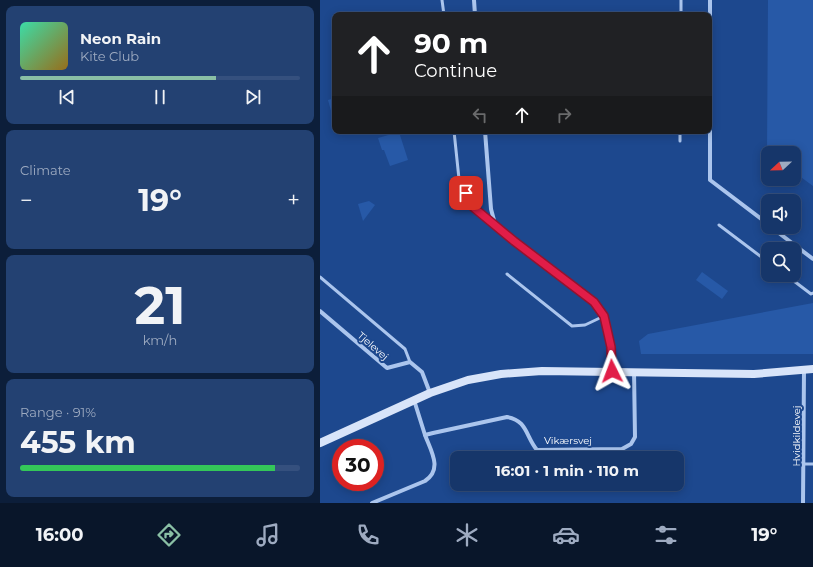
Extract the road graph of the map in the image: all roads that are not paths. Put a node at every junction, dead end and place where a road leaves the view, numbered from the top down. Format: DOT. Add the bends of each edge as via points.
graph roads {
  1 [pos="442,0"];
  2 [pos="474,0"];
  3 [pos="681,0"];
  4 [pos="710,0"];
  5 [pos="444,12"];
  6 [pos="475,12"];
  7 [pos="681,12"];
  8 [pos="710,12"];
  9 [pos="454,134"];
  10 [pos="485,134"];
  11 [pos="680,134"];
  12 [pos="710,134"];
  13 [pos="680,141"];
  14 [pos="761,219"];
  15 [pos="495,224"];
  16 [pos="718,225"];
  17 [pos="780,234"];
  18 [pos="761,257"];
  19 [pos="813,259"];
  20 [pos="507,274"];
  21 [pos="320,277"];
  22 [pos="795,282"];
  23 [pos="813,293"];
  24 [pos="320,311"];
  25 [pos="604,316"];
  26 [pos="410,362"];
  27 [pos="813,369"];
  28 [pos="804,370"];
  29 [pos="612,371"];
  30 [pos="634,371"];
  31 [pos="430,393"];
  32 [pos="414,400"];
  33 [pos="425,435"];
  34 [pos="320,443"];
  35 [pos="804,464"];
  36 [pos="813,464"];
  37 [pos="372,503"];
  38 [pos="803,503"];
  1 -- 5 [label="lane"];
  2 -- 6 [label="street"];
  3 -- 7 [label="lane"];
  4 -- 8 [label="street"];
  9 -- 15 [label="lane" via="459,180 473,207"];
  10 -- 15 [label="street" via="491,209"];
  11 -- 13 [label="lane"];
  12 -- 14 [label="street" via="710,180"];
  15 -- 25 [label="street" via="594,302"];
  16 -- 18 [label="lane"];
  17 -- 19 [label="street"];
  20 -- 25 [label="lane" via="572,326 585,325"];
  21 -- 26 [label="lane" via="405,349"];
  22 -- 23 [label="lane"];
  24 -- 26 [label="street, Tjelevej" via="387,368"];
  25 -- 29 [label="street" via="611,347"];
  26 -- 31 [label="street" via="422,372"];
  27 -- 28 [label="street"];
  28 -- 30 [label="street" via="754,374"];
  28 -- 35 [label="street, Hvidkildevej"];
  29 -- 30 [label="street"];
  29 -- 31 [label="street" via="542,370 501,374 468,380"];
  30 -- 33 [label="street, Vikærsvej" via="634,437 631,444 622,449 537,450 524,426 507,417"];
  31 -- 32 [label="street"];
  32 -- 33 [label="street"];
  32 -- 34 [label="street"];
  33 -- 37 [label="street" via="435,464 432,476"];
  35 -- 36 [label="lane"];
  35 -- 38 [label="street, Hvidkildevej"];
}
